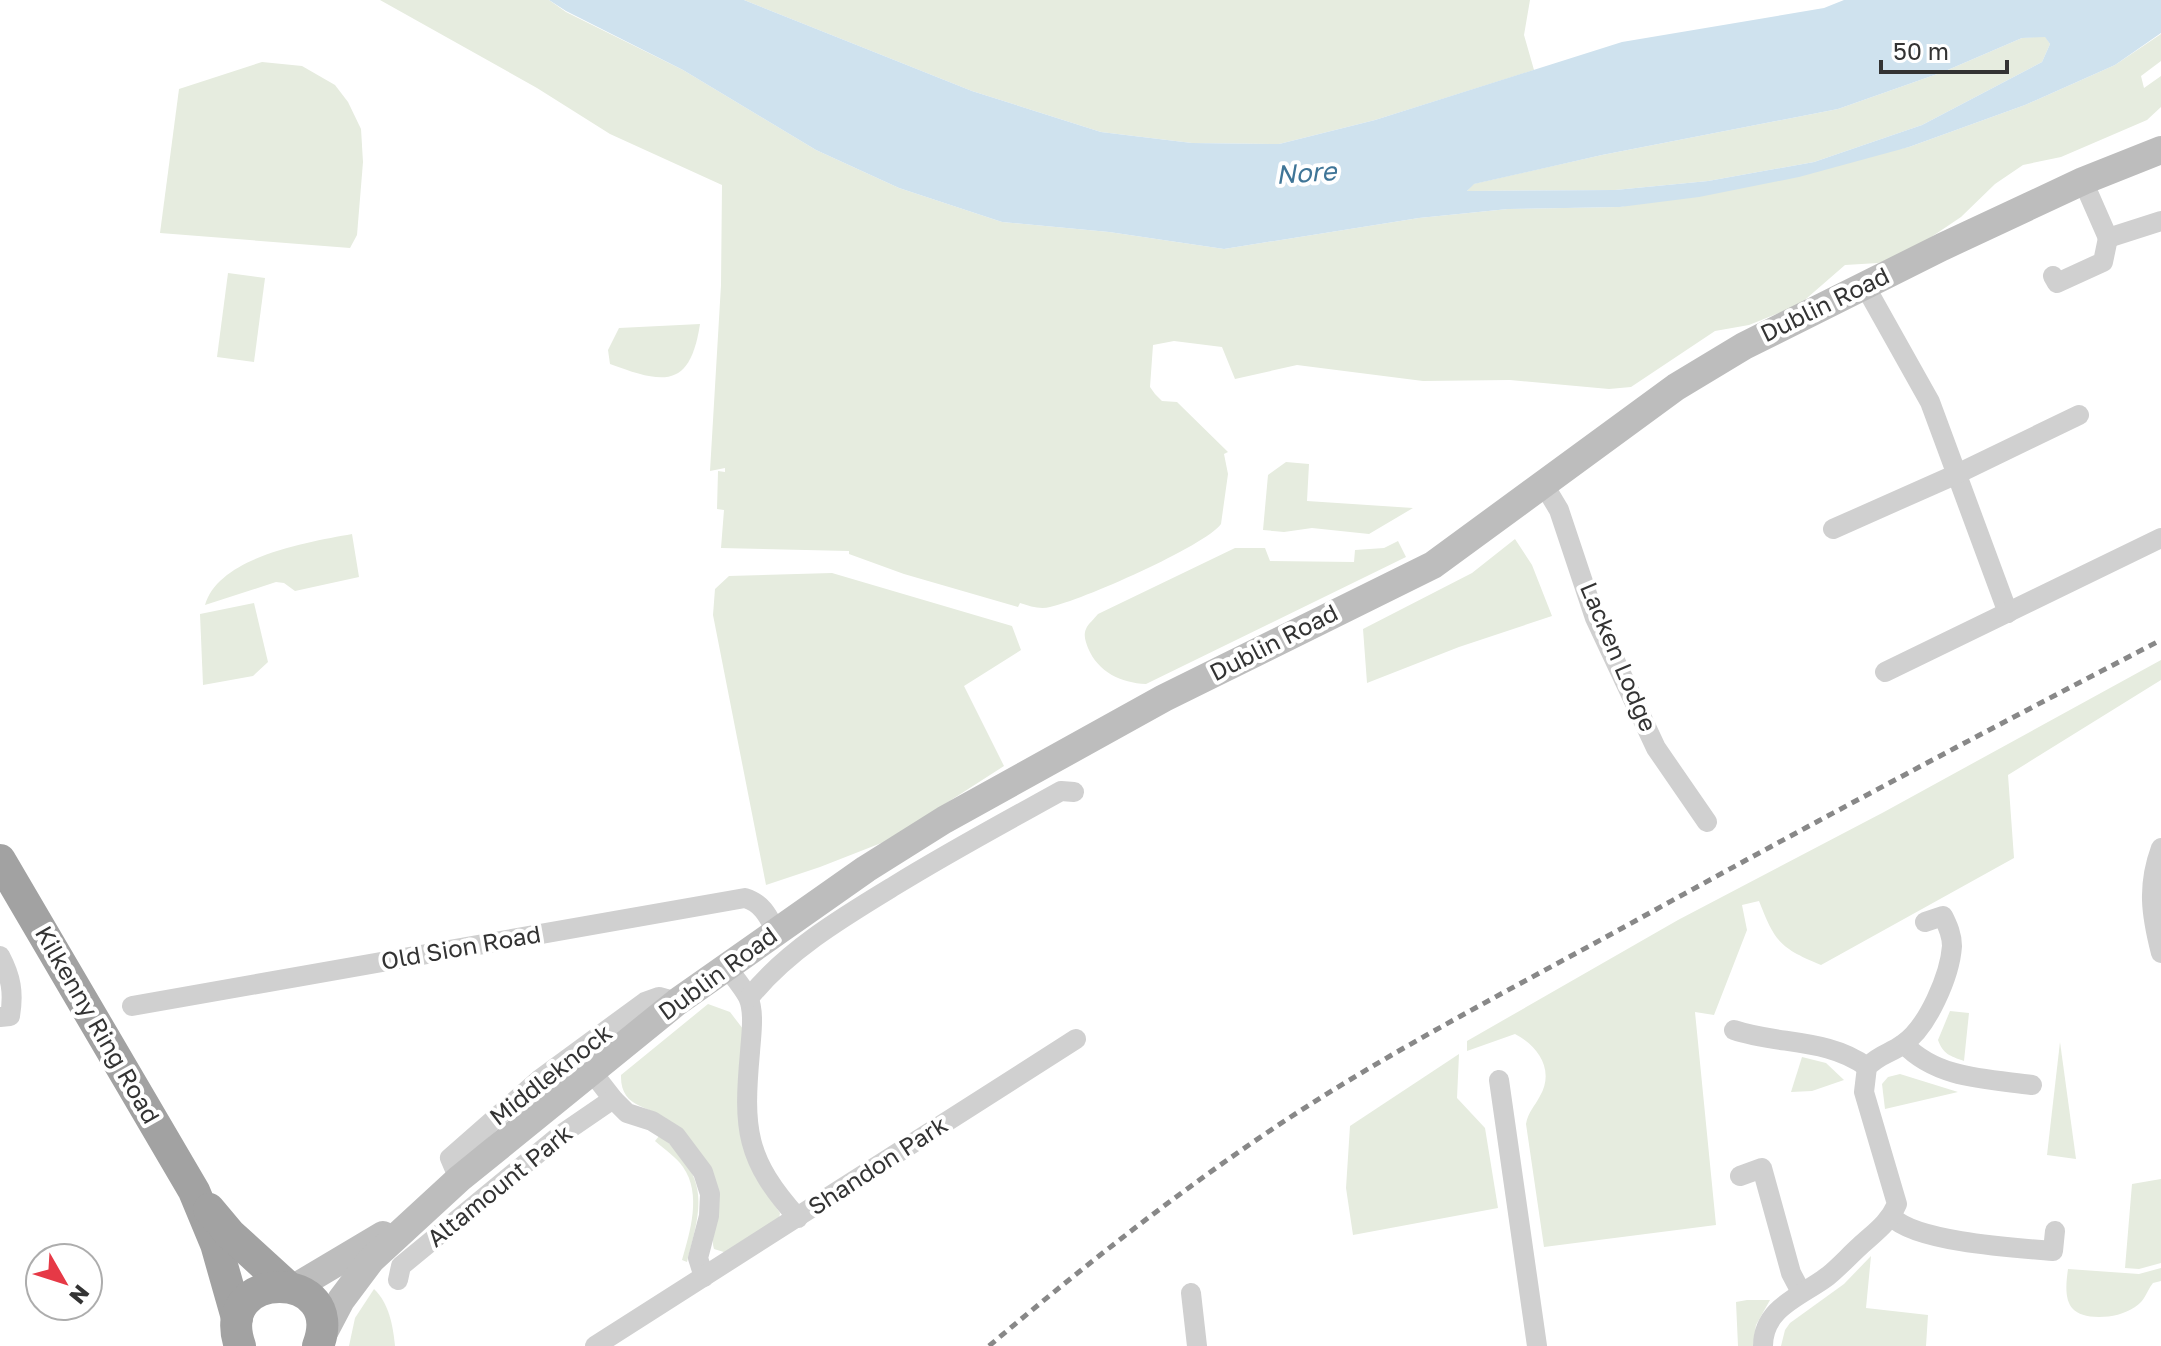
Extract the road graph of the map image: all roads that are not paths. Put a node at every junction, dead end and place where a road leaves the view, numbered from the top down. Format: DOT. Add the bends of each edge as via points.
graph roads {
  1 [pos="2161,150"];
  2 [pos="2083,181"];
  3 [pos="2161,221"];
  4 [pos="2108,238"];
  5 [pos="2053,276"];
  6 [pos="1865,286"];
  7 [pos="2079,415"];
  8 [pos="1957,474"];
  9 [pos="1544,485"];
  10 [pos="1833,529"];
  11 [pos="2161,538"];
  12 [pos="2008,613"];
  13 [pos="1885,672"];
  14 [pos="1074,792"];
  15 [pos="1707,822"];
  16 [pos="2161,848"];
  17 [pos="0,860"];
  18 [pos="1925,922"];
  19 [pos="776,931"];
  20 [pos="2161,953"];
  21 [pos="0,956"];
  22 [pos="726,966"];
  23 [pos="749,998"];
  24 [pos="677,1002"];
  25 [pos="132,1006"];
  26 [pos="5,1016"];
  27 [pos="1734,1030"];
  28 [pos="1076,1039"];
  29 [pos="1904,1044"];
  30 [pos="1867,1067"];
  31 [pos="592,1072"];
  32 [pos="1499,1080"];
  33 [pos="2032,1085"];
  34 [pos="613,1099"];
  35 [pos="1740,1176"];
  36 [pos="459,1179"];
  37 [pos="194,1191"];
  38 [pos="429,1205"];
  39 [pos="1892,1217"];
  40 [pos="798,1218"];
  41 [pos="2055,1231"];
  42 [pos="704,1277"];
  43 [pos="398,1280"];
  44 [pos="291,1287"];
  45 [pos="1801,1292"];
  46 [pos="1191,1293"];
  47 [pos="234,1334"];
  48 [pos="319,1344"];
  49 [pos="595,1346"];
  50 [pos="1197,1346"];
  51 [pos="1537,1346"];
  52 [pos="1763,1346"];
  1 -- 2 [label="main road, Dublin Road"];
  2 -- 4 [label="street"];
  2 -- 6 [label="main road, Dublin Road"];
  3 -- 4 [label="street"];
  4 -- 5 [label="street" via="2103,262 2057,283"];
  6 -- 8 [label="street" via="1930,402"];
  6 -- 9 [label="main road, Dublin Road" via="1676,387"];
  7 -- 8 [label="street"];
  8 -- 10 [label="street"];
  8 -- 12 [label="street"];
  9 -- 15 [label="street, Lacken Lodge" via="1559,510 1595,618 1656,748"];
  9 -- 19 [label="main road, Dublin Road" via="1433,565 1164,698 944,820"];
  11 -- 12 [label="street"];
  12 -- 13 [label="street"];
  14 -- 23 [label="street" via="1061,791 847,914 793,955"];
  16 -- 20 [label="street" via="2152,873 2151,916"];
  17 -- 37 [label="highway, Kilkenny Ring Road"];
  18 -- 29 [label="street" via="1943,916 1952,944 1948,968 1937,998"];
  19 -- 22 [label="main road, Dublin Road"];
  19 -- 25 [label="street, Old Sion Road" via="762,908 745,898"];
  21 -- 26 [label="street" via="12,986"];
  22 -- 23 [label="street"];
  22 -- 24 [label="main road, Dublin Road"];
  23 -- 40 [label="street, Shandon Park" via="751,1144 761,1171"];
  24 -- 31 [label="main road, Dublin Road"];
  24 -- 36 [label="street, Middleknock" via="659,997 645,1002 540,1079 450,1158"];
  27 -- 30 [label="street" via="1837,1049"];
  28 -- 40 [label="street, Shandon Park"];
  29 -- 30 [label="street"];
  29 -- 33 [label="street" via="1934,1067"];
  30 -- 39 [label="street" via="1864,1092 1897,1204"];
  31 -- 34 [label="street"];
  31 -- 36 [label="main road, Dublin Road"];
  32 -- 51 [label="street"];
  34 -- 42 [label="street" via="627,1113 676,1136 703,1172 710,1194 698,1258"];
  34 -- 43 [label="street, Altamount Park" via="559,1136 401,1266"];
  35 -- 45 [label="street" via="1762,1168"];
  36 -- 38 [label="main road, Dublin Road"];
  37 -- 44 [label="highway, Kilkenny Ring Road" via="230,1234"];
  37 -- 47 [label="highway, Kilkenny Ring Road" via="216,1244"];
  38 -- 44 [label="main road, Dublin Road"];
  38 -- 48 [label="main road, Dublin Road" via="371,1260 341,1300"];
  39 -- 41 [label="street" via="1931,1235 2045,1251 2053,1251"];
  39 -- 45 [label="street" via="1832,1273"];
  40 -- 42 [label="street"];
  42 -- 49 [label="street"];
  44 -- 47 [label="highway" via="274,1285 251,1296"];
  44 -- 48 [label="highway, Kilkenny Ring Road" via="313,1301 319,1312"];
  45 -- 52 [label="street" via="1777,1311"];
  46 -- 50 [label="street"];
}
